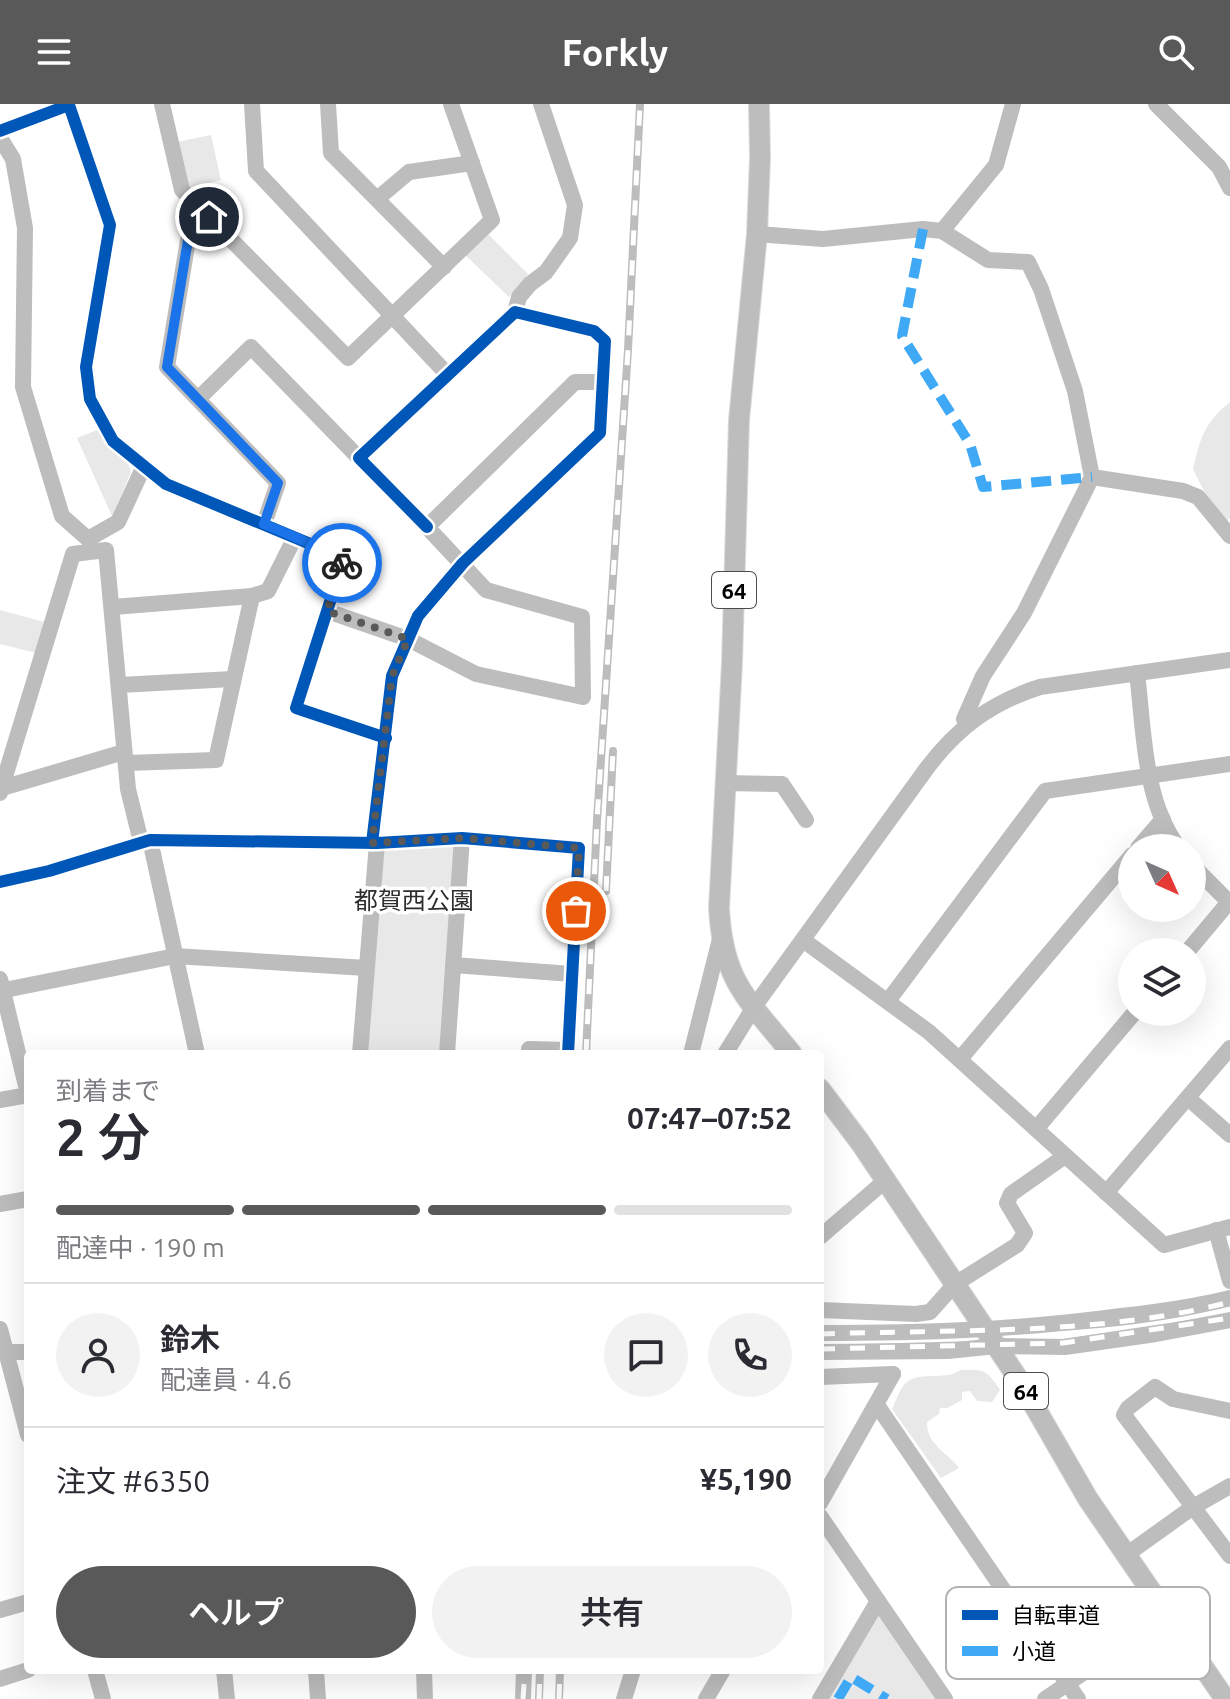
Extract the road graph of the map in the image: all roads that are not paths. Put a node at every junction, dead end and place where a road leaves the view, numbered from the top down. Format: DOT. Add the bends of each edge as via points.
graph roads {
  1 [pos="162,104"];
  2 [pos="252,104"];
  3 [pos="328,104"];
  4 [pos="451,104"];
  5 [pos="541,104"];
  6 [pos="759,104"];
  7 [pos="1013,104"];
  8 [pos="1156,104"];
  9 [pos="0,131"];
  10 [pos="0,138"];
  11 [pos="472,163"];
  12 [pos="1230,188"];
  13 [pos="377,199"];
  14 [pos="209,217"];
  15 [pos="942,231"];
  16 [pos="757,234"];
  17 [pos="444,267"];
  18 [pos="515,312"];
  19 [pos="394,316"];
  20 [pos="447,374"];
  21 [pos="603,382"];
  22 [pos="198,399"];
  23 [pos="359,458"];
  24 [pos="144,466"];
  25 [pos="1092,477"];
  26 [pos="264,524"];
  27 [pos="427,527"];
  28 [pos="1230,536"];
  29 [pos="295,537"];
  30 [pos="463,563"];
  31 [pos="252,596"];
  32 [pos="113,607"];
  33 [pos="327,611"];
  34 [pos="408,639"];
  35 [pos="1230,660"];
  36 [pos="1137,673"];
  37 [pos="232,679"];
  38 [pos="120,685"];
  39 [pos="966,725"];
  40 [pos="386,738"];
  41 [pos="125,757"];
  42 [pos="1230,764"];
  43 [pos="1150,774"];
  44 [pos="725,783"];
  45 [pos="1,791"];
  46 [pos="1163,819"];
  47 [pos="806,820"];
  48 [pos="1150,834"];
  49 [pos="1171,834"];
  50 [pos="462,838"];
  51 [pos="145,841"];
  52 [pos="374,843"];
  53 [pos="1118,872"];
  54 [pos="1206,879"];
  55 [pos="0,882"];
  56 [pos="1230,903"];
  57 [pos="1199,938"];
  58 [pos="720,939"];
  59 [pos="803,940"];
  60 [pos="175,956"];
  61 [pos="453,965"];
  62 [pos="366,968"];
  63 [pos="572,974"];
  64 [pos="1,987"];
  65 [pos="888,1001"];
  66 [pos="754,1007"];
  67 [pos="1123,1026"];
  68 [pos="1230,1048"];
  69 [pos="529,1049"];
  70 [pos="196,1050"];
  71 [pos="360,1050"];
  72 [pos="447,1050"];
  73 [pos="542,1050"];
  74 [pos="568,1050"];
  75 [pos="692,1050"];
  76 [pos="727,1050"];
  77 [pos="789,1050"];
  78 [pos="960,1059"];
  79 [pos="24,1079"];
  80 [pos="824,1095"];
  81 [pos="24,1096"];
  82 [pos="1188,1098"];
  83 [pos="0,1100"];
  84 [pos="1036,1129"];
  85 [pos="1230,1135"];
  86 [pos="1065,1156"];
  87 [pos="886,1180"];
  88 [pos="1106,1193"];
  89 [pos="24,1200"];
  90 [pos="0,1204"];
  91 [pos="1223,1228"];
  92 [pos="824,1234"];
  93 [pos="1230,1281"];
  94 [pos="955,1284"];
  95 [pos="1230,1298"];
  96 [pos="824,1310"];
  97 [pos="1230,1320"];
  98 [pos="0,1329"];
  99 [pos="824,1333"];
  100 [pos="991,1338"];
  101 [pos="2,1352"];
  102 [pos="24,1352"];
  103 [pos="824,1352"];
  104 [pos="824,1377"];
  105 [pos="877,1405"];
  106 [pos="1230,1411"];
  107 [pos="24,1422"];
  108 [pos="1230,1486"];
  109 [pos="824,1496"];
  110 [pos="1193,1507"];
  111 [pos="824,1522"];
  112 [pos="1126,1555"];
  113 [pos="1230,1556"];
  114 [pos="1002,1587"];
  115 [pos="1147,1587"];
  116 [pos="878,1601"];
  117 [pos="24,1603"];
  118 [pos="0,1610"];
  119 [pos="24,1671"];
  120 [pos="96,1674"];
  121 [pos="224,1674"];
  122 [pos="316,1674"];
  123 [pos="424,1674"];
  124 [pos="524,1674"];
  125 [pos="632,1674"];
  126 [pos="721,1674"];
  127 [pos="1210,1678"];
  128 [pos="0,1679"];
  129 [pos="1065,1679"];
  130 [pos="1075,1679"];
  131 [pos="1068,1684"];
  132 [pos="103,1699"];
  133 [pos="227,1699"];
  134 [pos="318,1699"];
  135 [pos="425,1699"];
  136 [pos="523,1699"];
  137 [pos="624,1699"];
  138 [pos="706,1699"];
  139 [pos="820,1699"];
  140 [pos="945,1699"];
  141 [pos="1045,1699"];
  142 [pos="1078,1699"];
  143 [pos="1225,1699"];
  1 -- 14 [label="street" via="182,190"];
  2 -- 19 [label="street" via="256,171"];
  3 -- 13 [label="street" via="331,153"];
  4 -- 11 [label="street"];
  5 -- 18 [label="street" via="575,205 570,238 546,272 519,297"];
  6 -- 16 [label="main road, 64"];
  7 -- 15 [label="street" via="996,165"];
  8 -- 12 [label="street" via="1219,167"];
  9 -- 24 [label="street" via="69,105 110,225 86,367 90,399 113,441"];
  10 -- 24 [label="street" via="13,159 25,228 23,387 62,516 88,539 118,522"];
  11 -- 13 [label="street" via="409,172"];
  11 -- 17 [label="street" via="492,220"];
  13 -- 17 [label="street"];
  14 -- 19 [label="street" via="348,358"];
  14 -- 22 [label="street" via="188,240 167,367"];
  15 -- 16 [label="street" via="823,239"];
  15 -- 25 [label="street" via="988,260 1028,262 1075,391"];
  16 -- 44 [label="main road, 64" via="739,420"];
  17 -- 19 [label="street"];
  18 -- 20 [label="street"];
  18 -- 21 [label="street" via="594,331 605,341"];
  19 -- 20 [label="street"];
  20 -- 23 [label="street"];
  21 -- 27 [label="street" via="575,382"];
  21 -- 30 [label="street" via="600,433"];
  22 -- 23 [label="street" via="251,347"];
  22 -- 26 [label="street" via="278,483"];
  23 -- 27 [label="street"];
  24 -- 26 [label="street" via="166,484"];
  25 -- 28 [label="street" via="1198,497"];
  25 -- 39 [label="street" via="1024,613 983,676"];
  26 -- 29 [label="street"];
  27 -- 30 [label="street"];
  29 -- 31 [label="street" via="268,591"];
  29 -- 33 [label="street" via="344,558"];
  30 -- 34 [label="street" via="418,616"];
  30 -- 34 [label="street" via="486,590 582,617 583,697 476,674"];
  31 -- 32 [label="street"];
  31 -- 37 [label="street"];
  32 -- 38 [label="street"];
  32 -- 45 [label="street" via="106,550 73,554"];
  33 -- 34 [label="street"];
  33 -- 40 [label="street" via="296,708"];
  34 -- 40 [label="street" via="392,676"];
  35 -- 36 [label="street"];
  36 -- 39 [label="street" via="1040,687"];
  36 -- 43 [label="street"];
  37 -- 38 [label="street"];
  37 -- 41 [label="street" via="216,760"];
  38 -- 41 [label="street"];
  39 -- 59 [label="street" via="948,740"];
  40 -- 52 [label="street"];
  41 -- 45 [label="street"];
  41 -- 51 [label="street" via="128,789"];
  42 -- 43 [label="street"];
  43 -- 46 [label="street"];
  43 -- 65 [label="street" via="1045,791"];
  44 -- 47 [label="street" via="782,784"];
  44 -- 58 [label="main road, 64"];
  46 -- 48 [label="street"];
  46 -- 49 [label="street"];
  50 -- 52 [label="street"];
  50 -- 61 [label="street"];
  50 -- 63 [label="street" via="579,848"];
  51 -- 52 [label="street"];
  51 -- 55 [label="street"];
  51 -- 60 [label="street"];
  52 -- 62 [label="street"];
  53 -- 78 [label="street"];
  54 -- 56 [label="street"];
  56 -- 57 [label="street"];
  58 -- 66 [label="main road, 64" via="728,968"];
  58 -- 75 [label="street"];
  59 -- 65 [label="street"];
  59 -- 66 [label="street"];
  60 -- 62 [label="street"];
  60 -- 64 [label="street"];
  60 -- 70 [label="street"];
  61 -- 63 [label="street"];
  61 -- 72 [label="street"];
  62 -- 71 [label="street"];
  63 -- 74 [label="street"];
  64 -- 79 [label="street"];
  65 -- 78 [label="street"];
  66 -- 76 [label="street"];
  66 -- 77 [label="main road, 64"];
  67 -- 84 [label="street"];
  68 -- 82 [label="street"];
  69 -- 73 [label="street"];
  78 -- 84 [label="street"];
  80 -- 87 [label="main road, 64"];
  81 -- 83 [label="street"];
  82 -- 85 [label="street"];
  82 -- 88 [label="street"];
  84 -- 86 [label="street"];
  86 -- 88 [label="street"];
  86 -- 94 [label="street" via="1011,1194 1007,1203 1025,1233 1017,1245"];
  87 -- 92 [label="street"];
  87 -- 94 [label="main road, 64"];
  88 -- 91 [label="street" via="1164,1245"];
  89 -- 90 [label="street"];
  91 -- 93 [label="street"];
  94 -- 96 [label="street" via="930,1312"];
  94 -- 100 [label="main road, 64"];
  95 -- 100 [label="street"];
  97 -- 100 [label="street" via="1065,1347"];
  98 -- 101 [label="street"];
  99 -- 100 [label="street"];
  100 -- 103 [label="street" via="948,1351"];
  100 -- 112 [label="main road, 64"];
  101 -- 102 [label="street"];
  101 -- 107 [label="street"];
  104 -- 105 [label="street" via="893,1374"];
  105 -- 109 [label="street"];
  105 -- 114 [label="street"];
  106 -- 110 [label="street" via="1173,1399 1155,1387 1124,1415"];
  108 -- 110 [label="street"];
  110 -- 112 [label="street"];
  110 -- 113 [label="street"];
  111 -- 116 [label="street"];
  112 -- 115 [label="main road, 64"];
  116 -- 139 [label="street"];
  116 -- 140 [label="street"];
  117 -- 118 [label="street"];
  119 -- 128 [label="street"];
  120 -- 132 [label="street"];
  121 -- 133 [label="street"];
  122 -- 134 [label="street"];
  123 -- 135 [label="street"];
  124 -- 136 [label="street"];
  125 -- 137 [label="street"];
  126 -- 138 [label="street"];
  127 -- 143 [label="main road, 64"];
  129 -- 131 [label="street"];
  130 -- 131 [label="street"];
  131 -- 141 [label="street"];
  131 -- 142 [label="street"];
}
